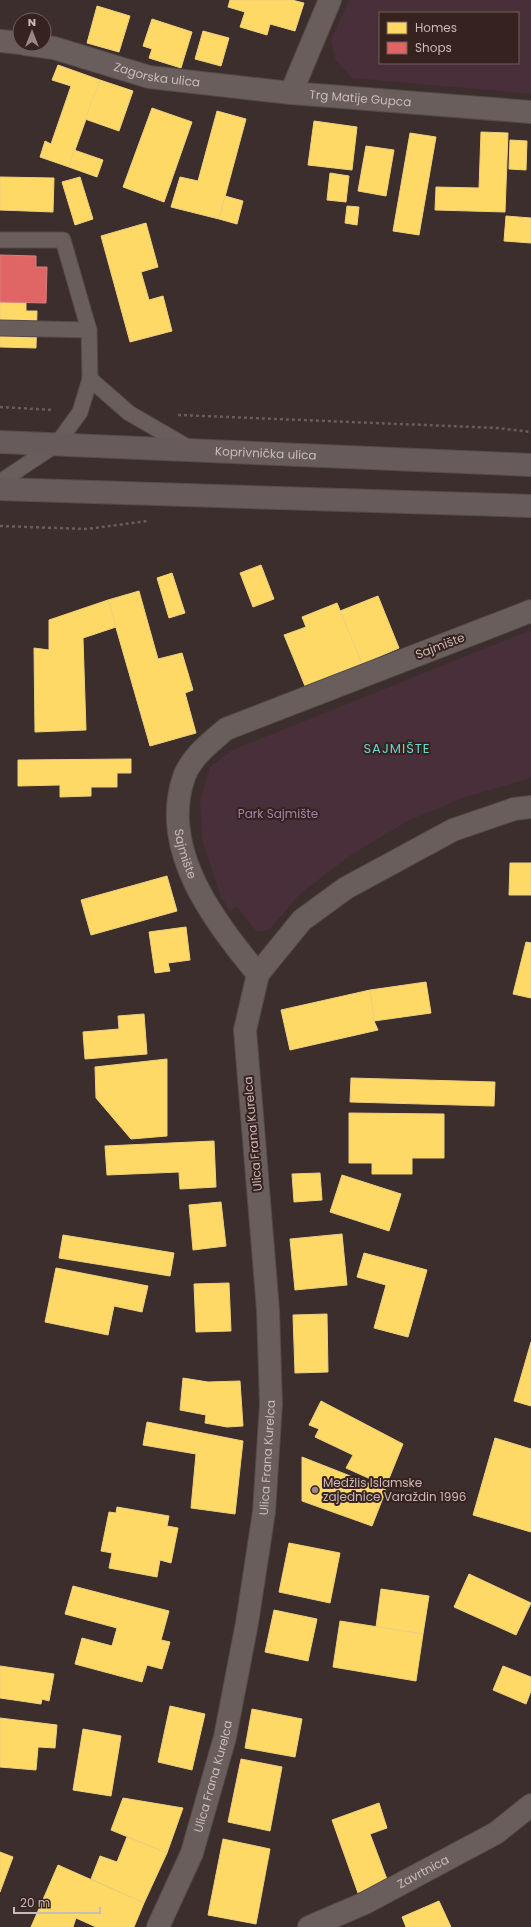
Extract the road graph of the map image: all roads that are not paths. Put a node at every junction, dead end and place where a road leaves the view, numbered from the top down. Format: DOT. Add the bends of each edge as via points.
graph roads {
  1 [pos="330,0"];
  2 [pos="0,40"];
  3 [pos="12,42"];
  4 [pos="52,48"];
  5 [pos="291,93"];
  6 [pos="531,112"];
  7 [pos="0,240"];
  8 [pos="0,328"];
  9 [pos="89,330"];
  10 [pos="90,379"];
  11 [pos="0,442"];
  12 [pos="57,444"];
  13 [pos="193,450"];
  14 [pos="531,465"];
  15 [pos="0,482"];
  16 [pos="0,489"];
  17 [pos="531,506"];
  18 [pos="531,611"];
  19 [pos="531,807"];
  20 [pos="258,974"];
  21 [pos="531,1804"];
  22 [pos="160,1927"];
  23 [pos="309,1927"];
  1 -- 5 [label="street, Trg Matije Gupca"];
  2 -- 3 [label="street"];
  4 -- 5 [label="street, Zagorska ulica" via="149,77"];
  5 -- 6 [label="street, Trg Matije Gupca"];
  7 -- 9 [label="lane" via="63,240"];
  8 -- 9 [label="lane"];
  9 -- 10 [label="lane"];
  10 -- 12 [label="lane" via="80,412"];
  10 -- 13 [label="lane" via="128,413"];
  11 -- 12 [label="main road, Koprivnička ulica"];
  12 -- 13 [label="main road, Koprivnička ulica"];
  12 -- 15 [label="lane"];
  13 -- 14 [label="main road, Koprivnička ulica"];
  16 -- 17 [label="main road"];
  18 -- 20 [label="street, Sajmište" via="226,729 200,753 184,776 177,807 181,845 194,882 214,918"];
  19 -- 20 [label="street" via="514,809 453,830 346,888 302,920"];
  20 -- 22 [label="street, Ulica Frana Kurelca" via="244,1030 268,1310 271,1404 264,1512 247,1622 225,1737 192,1853"];
  21 -- 23 [label="street, Zavrtnica" via="496,1833 365,1903"];
}
